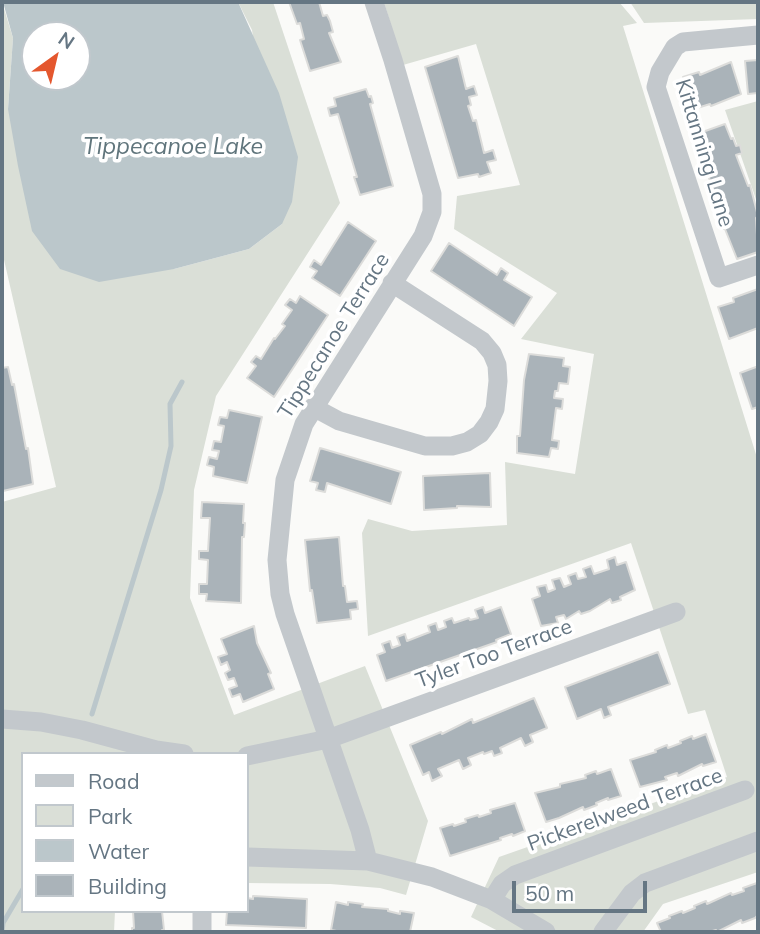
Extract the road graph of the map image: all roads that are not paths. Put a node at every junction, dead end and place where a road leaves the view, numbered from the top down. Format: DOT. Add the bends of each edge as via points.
graph roads {
  1 [pos="374,2"];
  2 [pos="758,35"];
  3 [pos="758,265"];
  4 [pos="393,283"];
  5 [pos="313,407"];
  6 [pos="676,612"];
  7 [pos="2,719"];
  8 [pos="328,739"];
  9 [pos="170,752"];
  10 [pos="248,755"];
  11 [pos="745,790"];
  12 [pos="758,841"];
  13 [pos="248,857"];
  14 [pos="368,861"];
  15 [pos="492,900"];
  16 [pos="202,913"];
  17 [pos="202,932"];
  18 [pos="546,932"];
  19 [pos="603,932"];
  1 -- 4 [label="street, Tippecanoe Terrace" via="432,194 428,226"];
  2 -- 3 [label="street, Kittanning Lane" via="683,42 660,72 656,88 719,278"];
  4 -- 5 [label="street, Tippecanoe Terrace"];
  4 -- 5 [label="street" via="482,341 492,353 498,381 489,422 467,442 425,446 338,421"];
  5 -- 8 [label="street, Tippecanoe Terrace" via="285,480 277,574 285,614"];
  6 -- 8 [label="street, Tyler Too Terrace"];
  7 -- 9 [label="street" via="41,722"];
  8 -- 10 [label="street, Tyler Too Terrace"];
  8 -- 14 [label="street, Tippecanoe Terrace"];
  11 -- 15 [label="street, Pickerelweed Terrace" via="515,875"];
  12 -- 19 [label="street" via="645,883"];
  13 -- 14 [label="street"];
  14 -- 15 [label="street" via="432,877"];
  15 -- 18 [label="street"];
  16 -- 17 [label="street"];
}
